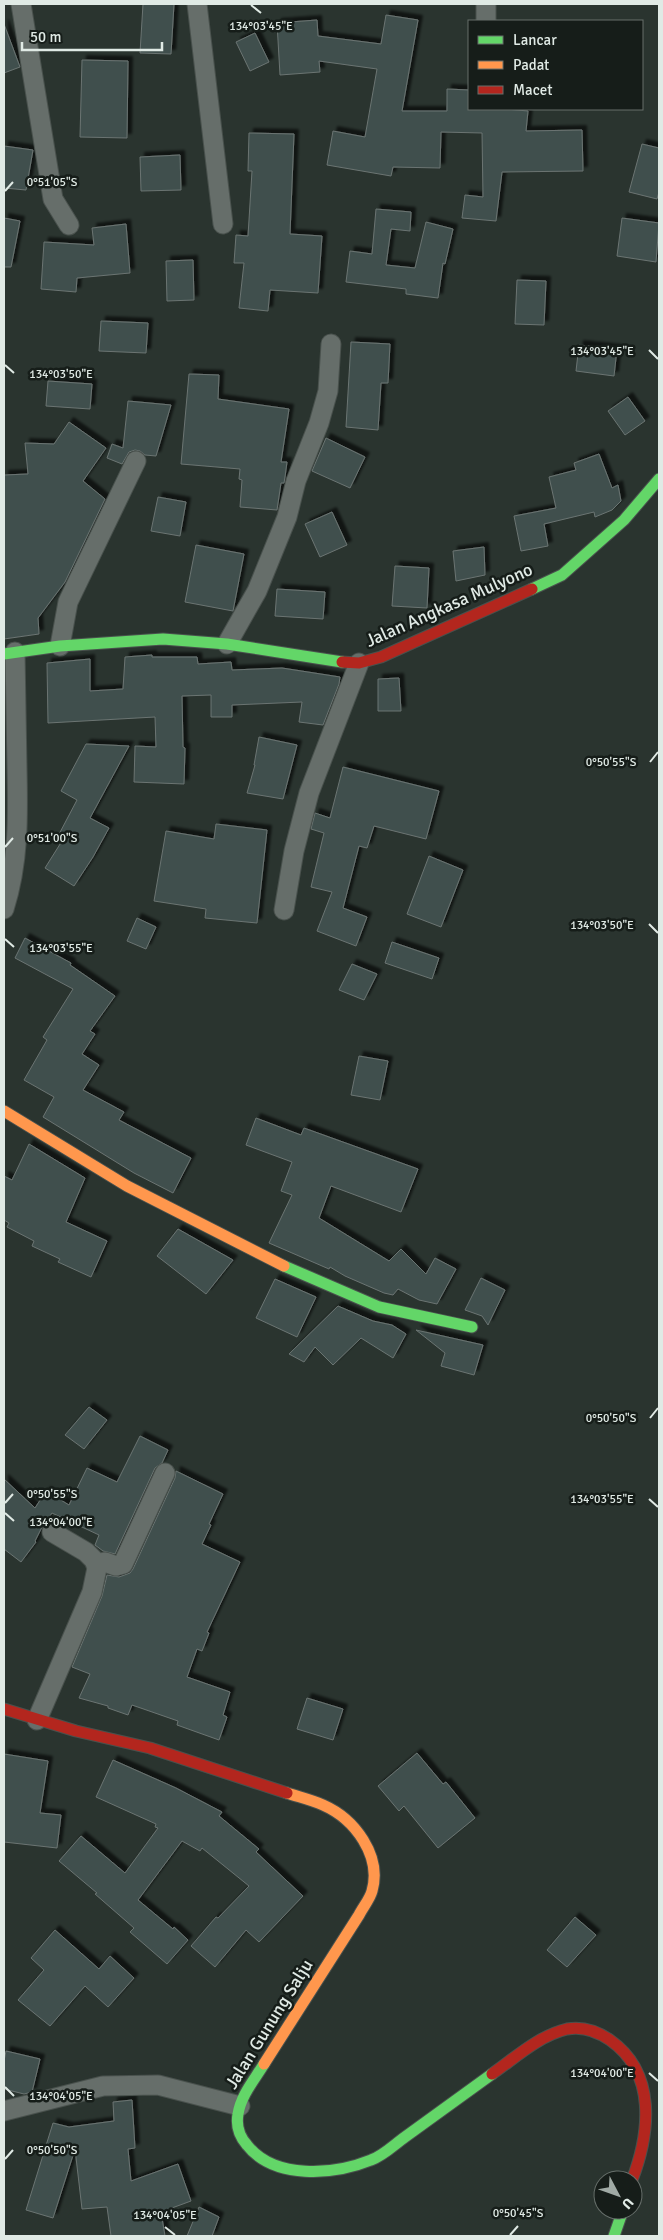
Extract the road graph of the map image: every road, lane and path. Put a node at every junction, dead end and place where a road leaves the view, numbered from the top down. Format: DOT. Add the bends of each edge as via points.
graph roads {
  1 [pos="21,4"];
  2 [pos="197,4"];
  3 [pos="486,4"];
  4 [pos="486,20"];
  5 [pos="223,224"];
  6 [pos="69,225"];
  7 [pos="331,344"];
  8 [pos="136,461"];
  9 [pos="659,479"];
  10 [pos="227,644"];
  11 [pos="60,646"];
  12 [pos="10,653"];
  13 [pos="359,663"];
  14 [pos="4,909"];
  15 [pos="284,910"];
  16 [pos="4,1111"];
  17 [pos="472,1327"];
  18 [pos="165,1473"];
  19 [pos="52,1532"];
  20 [pos="96,1564"];
  21 [pos="4,1709"];
  22 [pos="37,1720"];
  23 [pos="240,2106"];
  24 [pos="4,2111"];
  25 [pos="635,2170"];
  26 [pos="620,2220"];
  27 [pos="614,2236"];
  1 -- 6 [label="street" via="53,199"];
  2 -- 5 [label="street"];
  3 -- 4 [label="street"];
  7 -- 10 [label="street" via="328,391 296,481 287,517 257,591"];
  8 -- 11 [label="street" via="68,602"];
  9 -- 13 [label="main road, Jalan Angkasa Mulyono" via="624,520 562,575 381,657"];
  10 -- 11 [label="main road, Jalan Angkasa Mulyono" via="163,639"];
  10 -- 13 [label="main road, Jalan Angkasa Mulyono"];
  11 -- 12 [label="main road, Jalan Angkasa Mulyono"];
  12 -- 14 [label="street" via="18,827 16,856"];
  13 -- 15 [label="street" via="310,793 294,851"];
  16 -- 17 [label="main road" via="127,1186 269,1260 379,1307"];
  18 -- 20 [label="street" via="123,1564"];
  19 -- 20 [label="street" via="86,1552"];
  20 -- 22 [label="street" via="92,1592"];
  21 -- 22 [label="main road, Jalan Gunung Salju"];
  22 -- 23 [label="main road, Jalan Gunung Salju" via="150,1748 324,1805 346,1819 368,1846 375,1870 372,1892 278,2039"];
  23 -- 24 [label="street" via="158,2085 102,2086"];
  23 -- 25 [label="main road, Jalan Gunung Salju" via="238,2132 259,2158 296,2171 343,2169 373,2160 538,2041 564,2028 587,2027 609,2038 626,2052 636,2066 645,2118 643,2147"];
  26 -- 27 [label="main road"];
}
